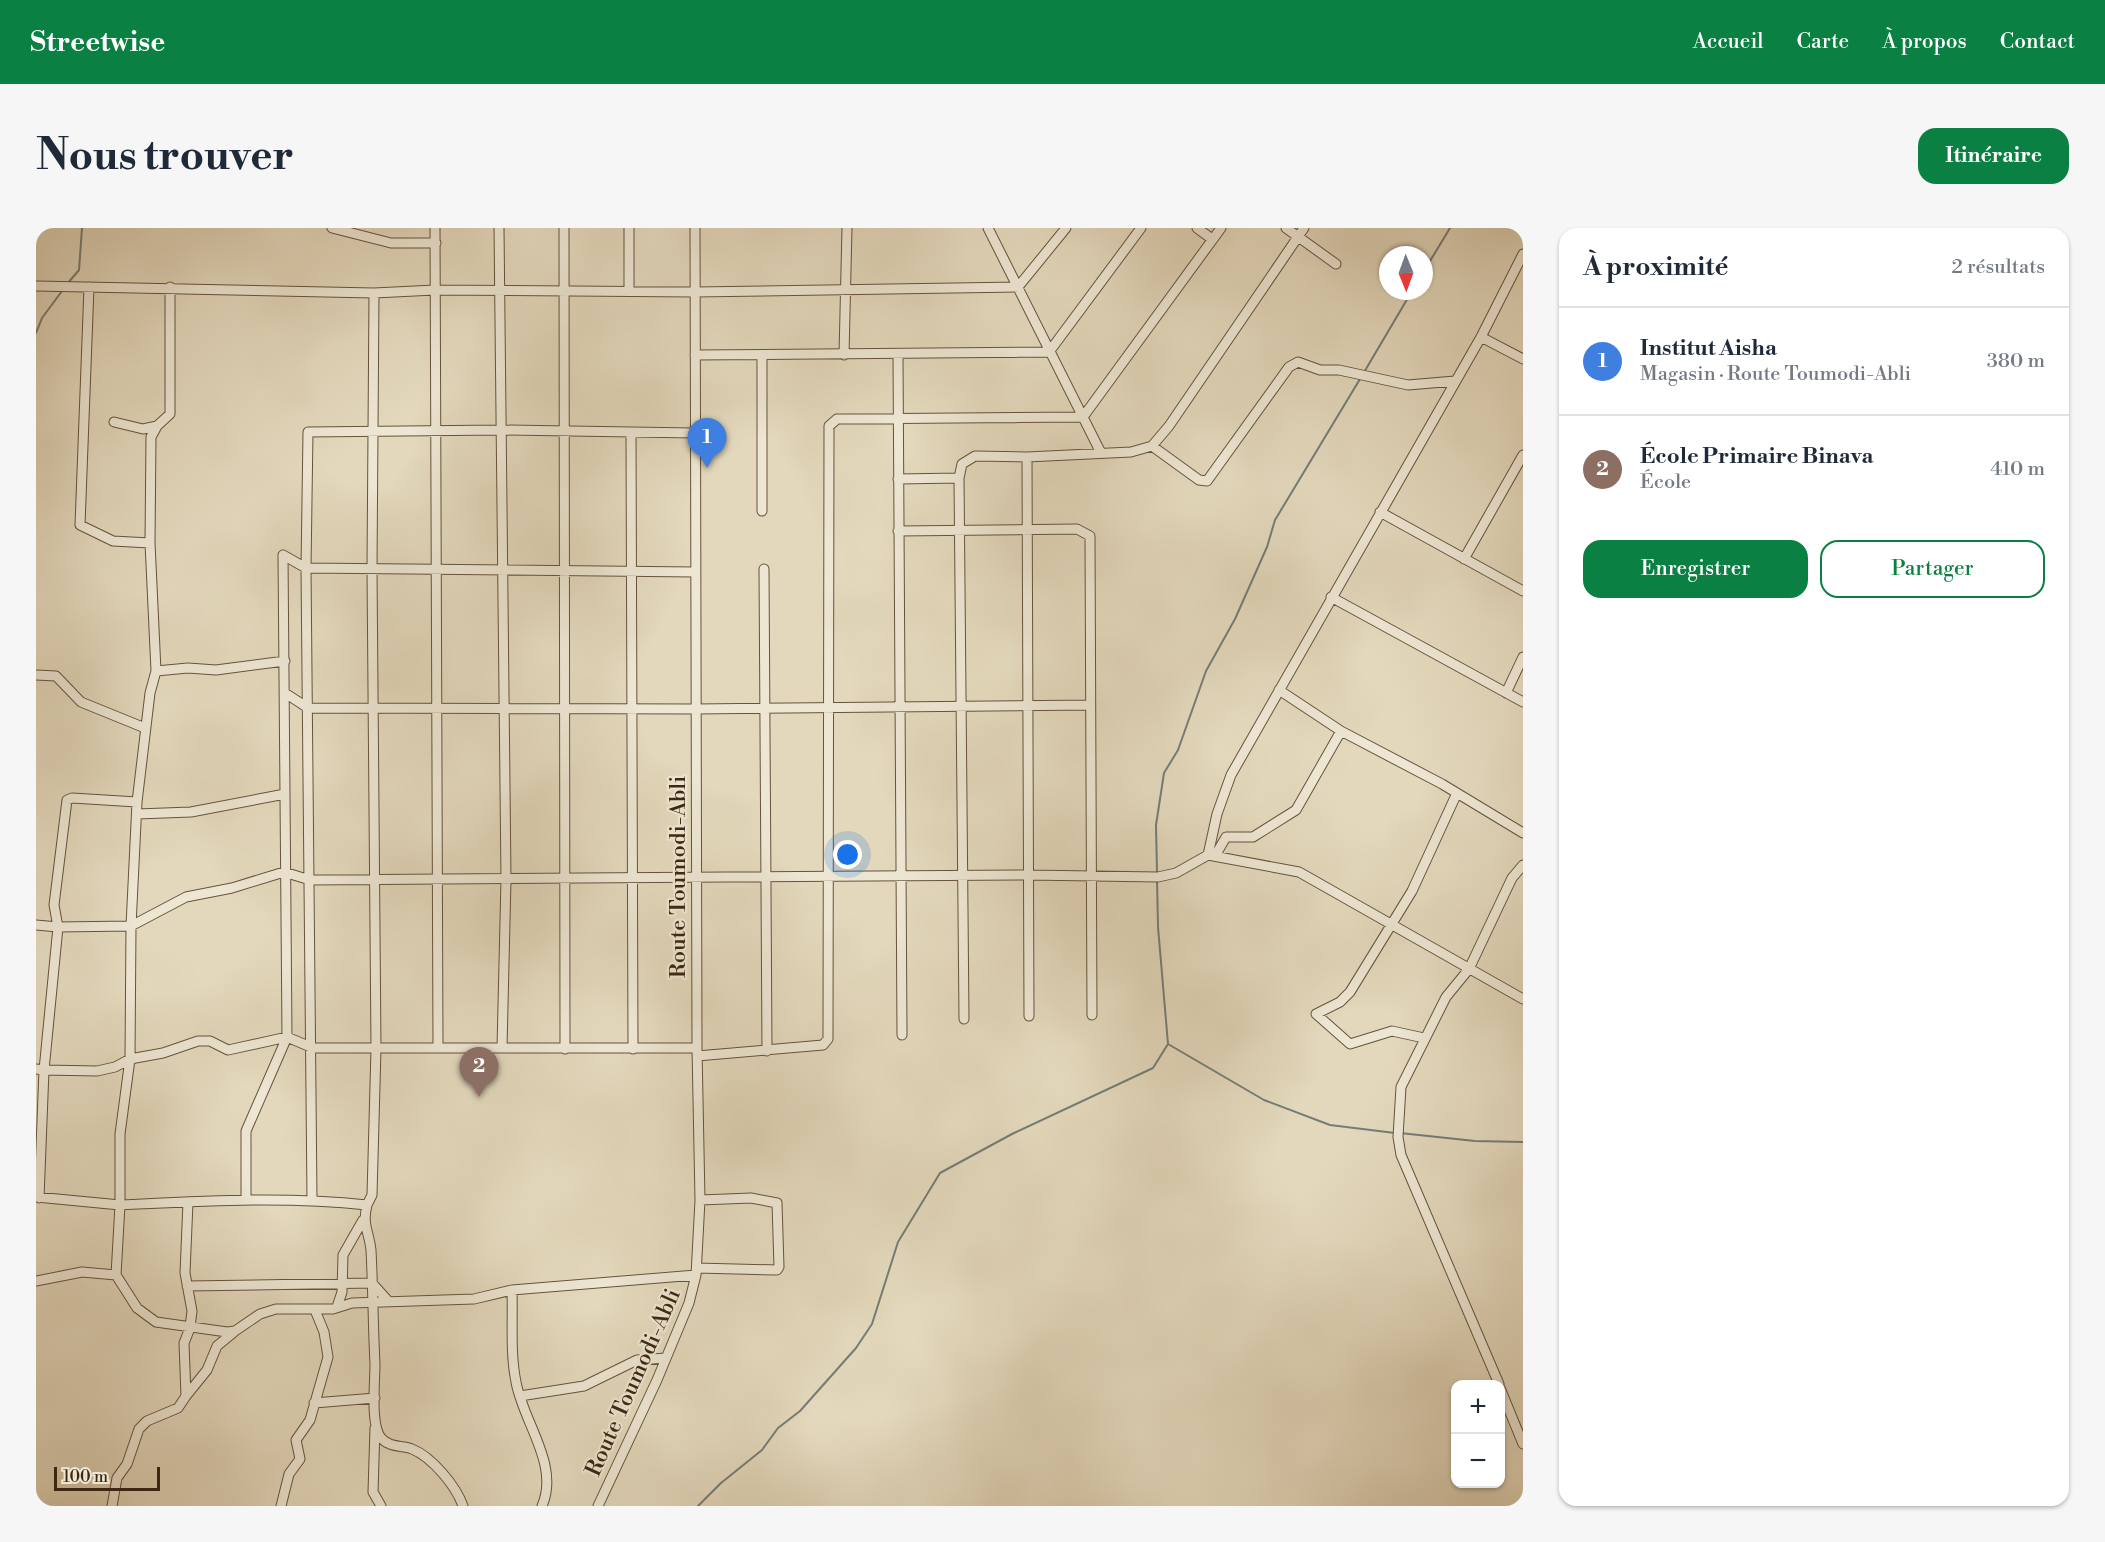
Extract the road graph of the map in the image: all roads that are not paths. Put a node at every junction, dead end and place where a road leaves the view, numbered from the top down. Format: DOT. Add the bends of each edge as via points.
graph roads {
  1 [pos="332,228"];
  2 [pos="435,228"];
  3 [pos="499,228"];
  4 [pos="564,228"];
  5 [pos="629,228"];
  6 [pos="695,228"];
  7 [pos="847,228"];
  8 [pos="987,228"];
  9 [pos="1066,228"];
  10 [pos="1141,228"];
  11 [pos="1197,228"];
  12 [pos="1221,228"];
  13 [pos="1286,228"];
  14 [pos="1304,228"];
  15 [pos="1298,237"];
  16 [pos="1212,239"];
  17 [pos="436,243"];
  18 [pos="1523,254"];
  19 [pos="1336,264"];
  20 [pos="36,286"];
  21 [pos="89,286"];
  22 [pos="170,287"];
  23 [pos="1018,287"];
  24 [pos="435,290"];
  25 [pos="629,290"];
  26 [pos="845,290"];
  27 [pos="499,291"];
  28 [pos="565,291"];
  29 [pos="695,292"];
  30 [pos="374,293"];
  31 [pos="1481,337"];
  32 [pos="1049,352"];
  33 [pos="898,354"];
  34 [pos="695,355"];
  35 [pos="844,355"];
  36 [pos="762,356"];
  37 [pos="1523,359"];
  38 [pos="1455,381"];
  39 [pos="1083,417"];
  40 [pos="898,418"];
  41 [pos="114,422"];
  42 [pos="157,426"];
  43 [pos="436,430"];
  44 [pos="500,430"];
  45 [pos="374,432"];
  46 [pos="565,432"];
  47 [pos="631,432"];
  48 [pos="694,434"];
  49 [pos="1152,446"];
  50 [pos="1101,453"];
  51 [pos="1523,455"];
  52 [pos="1027,457"];
  53 [pos="959,478"];
  54 [pos="898,479"];
  55 [pos="762,511"];
  56 [pos="1380,512"];
  57 [pos="1025,528"];
  58 [pos="960,530"];
  59 [pos="898,531"];
  60 [pos="150,543"];
  61 [pos="1464,559"];
  62 [pos="306,568"];
  63 [pos="438,569"];
  64 [pos="764,569"];
  65 [pos="372,570"];
  66 [pos="567,570"];
  67 [pos="501,571"];
  68 [pos="630,571"];
  69 [pos="695,572"];
  70 [pos="1523,591"];
  71 [pos="1331,597"];
  72 [pos="1523,657"];
  73 [pos="285,661"];
  74 [pos="156,671"];
  75 [pos="36,675"];
  76 [pos="1279,690"];
  77 [pos="285,693"];
  78 [pos="1506,693"];
  79 [pos="1523,702"];
  80 [pos="1026,705"];
  81 [pos="1090,705"];
  82 [pos="960,706"];
  83 [pos="828,707"];
  84 [pos="900,707"];
  85 [pos="308,708"];
  86 [pos="373,708"];
  87 [pos="438,708"];
  88 [pos="503,708"];
  89 [pos="566,708"];
  90 [pos="631,708"];
  91 [pos="764,708"];
  92 [pos="696,709"];
  93 [pos="145,728"];
  94 [pos="1341,731"];
  95 [pos="1457,793"];
  96 [pos="285,794"];
  97 [pos="137,802"];
  98 [pos="137,814"];
  99 [pos="1523,833"];
  100 [pos="1211,856"];
  101 [pos="1523,865"];
  102 [pos="284,872"];
  103 [pos="1028,875"];
  104 [pos="901,876"];
  105 [pos="961,876"];
  106 [pos="1090,876"];
  107 [pos="828,877"];
  108 [pos="438,878"];
  109 [pos="765,878"];
  110 [pos="375,879"];
  111 [pos="506,879"];
  112 [pos="567,879"];
  113 [pos="632,879"];
  114 [pos="697,879"];
  115 [pos="310,880"];
  116 [pos="36,925"];
  117 [pos="1389,925"];
  118 [pos="132,926"];
  119 [pos="58,927"];
  120 [pos="1469,969"];
  121 [pos="1523,999"];
  122 [pos="1092,1014"];
  123 [pos="1029,1016"];
  124 [pos="964,1019"];
  125 [pos="902,1035"];
  126 [pos="287,1037"];
  127 [pos="1424,1038"];
  128 [pos="313,1048"];
  129 [pos="438,1048"];
  130 [pos="502,1048"];
  131 [pos="376,1049"];
  132 [pos="565,1049"];
  133 [pos="633,1049"];
  134 [pos="766,1051"];
  135 [pos="697,1052"];
  136 [pos="130,1059"];
  137 [pos="40,1069"];
  138 [pos="38,1198"];
  139 [pos="246,1198"];
  140 [pos="312,1199"];
  141 [pos="700,1200"];
  142 [pos="188,1202"];
  143 [pos="120,1205"];
  144 [pos="367,1205"];
  145 [pos="364,1217"];
  146 [pos="697,1272"];
  147 [pos="116,1275"];
  148 [pos="36,1281"];
  149 [pos="372,1283"];
  150 [pos="341,1285"];
  151 [pos="187,1286"];
  152 [pos="512,1290"];
  153 [pos="373,1302"];
  154 [pos="389,1302"];
  155 [pos="337,1307"];
  156 [pos="315,1310"];
  157 [pos="190,1328"];
  158 [pos="235,1331"];
  159 [pos="666,1358"];
  160 [pos="1497,1380"];
  161 [pos="186,1396"];
  162 [pos="520,1396"];
  163 [pos="375,1398"];
  164 [pos="1505,1399"];
  165 [pos="314,1403"];
  166 [pos="375,1428"];
  167 [pos="1523,1444"];
  168 [pos="112,1506"];
  169 [pos="281,1506"];
  170 [pos="381,1506"];
  171 [pos="463,1506"];
  172 [pos="542,1506"];
  173 [pos="598,1506"];
  1 -- 17 [label="street" via="391,243"];
  2 -- 17 [label="street"];
  3 -- 27 [label="street"];
  4 -- 28 [label="street"];
  5 -- 25 [label="street"];
  6 -- 29 [label="street, Route Toumodi-Abli"];
  7 -- 26 [label="street"];
  8 -- 23 [label="street"];
  9 -- 23 [label="street"];
  10 -- 32 [label="street"];
  11 -- 16 [label="street"];
  12 -- 16 [label="street"];
  13 -- 15 [label="street"];
  14 -- 15 [label="street"];
  15 -- 19 [label="street"];
  15 -- 49 [label="street"];
  16 -- 39 [label="street"];
  17 -- 24 [label="street"];
  18 -- 31 [label="street"];
  20 -- 21 [label="street"];
  21 -- 22 [label="street"];
  21 -- 60 [label="street" via="80,525 113,541"];
  22 -- 30 [label="street"];
  22 -- 42 [label="street" via="170,414"];
  23 -- 26 [label="street"];
  23 -- 32 [label="street"];
  24 -- 27 [label="street"];
  24 -- 30 [label="street"];
  24 -- 43 [label="street"];
  25 -- 28 [label="street"];
  25 -- 29 [label="street"];
  26 -- 29 [label="street"];
  26 -- 35 [label="street"];
  27 -- 28 [label="street"];
  27 -- 44 [label="street"];
  28 -- 46 [label="street"];
  29 -- 34 [label="street, Route Toumodi-Abli"];
  30 -- 45 [label="street"];
  31 -- 37 [label="street"];
  31 -- 38 [label="street"];
  32 -- 33 [label="street"];
  32 -- 39 [label="street"];
  33 -- 35 [label="street"];
  33 -- 40 [label="street"];
  34 -- 36 [label="street"];
  34 -- 48 [label="street, Route Toumodi-Abli"];
  35 -- 36 [label="street"];
  36 -- 55 [label="street"];
  38 -- 49 [label="street" via="1408,386 1298,362 1289,367 1207,481 1199,480"];
  38 -- 56 [label="street"];
  39 -- 40 [label="street"];
  39 -- 50 [label="street"];
  40 -- 54 [label="street"];
  40 -- 83 [label="street" via="837,419 827,430"];
  41 -- 42 [label="street" via="143,429"];
  42 -- 60 [label="street" via="151,437"];
  43 -- 44 [label="street"];
  43 -- 45 [label="street"];
  43 -- 63 [label="street"];
  44 -- 46 [label="street"];
  44 -- 67 [label="street"];
  45 -- 62 [label="street" via="308,432"];
  45 -- 65 [label="street"];
  46 -- 47 [label="street"];
  46 -- 66 [label="street"];
  47 -- 48 [label="street"];
  47 -- 68 [label="street"];
  48 -- 69 [label="street, Route Toumodi-Abli"];
  49 -- 50 [label="street" via="1131,452"];
  50 -- 52 [label="street"];
  51 -- 61 [label="street"];
  52 -- 53 [label="street" via="969,458 962,464"];
  52 -- 57 [label="street"];
  53 -- 54 [label="street"];
  53 -- 58 [label="street"];
  54 -- 59 [label="street"];
  56 -- 61 [label="street"];
  56 -- 71 [label="street"];
  57 -- 58 [label="street"];
  57 -- 80 [label="street"];
  57 -- 81 [label="street" via="1081,530 1090,536"];
  58 -- 59 [label="street"];
  58 -- 82 [label="street"];
  59 -- 84 [label="street"];
  60 -- 74 [label="street"];
  61 -- 70 [label="street"];
  62 -- 65 [label="street"];
  62 -- 73 [label="street" via="283,555"];
  62 -- 85 [label="street"];
  63 -- 65 [label="street"];
  63 -- 67 [label="street"];
  63 -- 87 [label="street"];
  64 -- 91 [label="street"];
  65 -- 86 [label="street"];
  66 -- 67 [label="street"];
  66 -- 68 [label="street"];
  66 -- 89 [label="street"];
  67 -- 88 [label="street"];
  68 -- 69 [label="street"];
  68 -- 90 [label="street"];
  69 -- 92 [label="street, Route Toumodi-Abli"];
  71 -- 76 [label="street"];
  71 -- 78 [label="street"];
  72 -- 78 [label="street"];
  73 -- 74 [label="street" via="216,670"];
  73 -- 77 [label="street"];
  74 -- 93 [label="street"];
  75 -- 93 [label="street" via="56,676 81,702"];
  76 -- 94 [label="street"];
  76 -- 100 [label="street" via="1231,775 1217,814"];
  77 -- 85 [label="street"];
  77 -- 96 [label="street"];
  78 -- 79 [label="street"];
  80 -- 81 [label="street"];
  80 -- 82 [label="street"];
  80 -- 103 [label="street"];
  81 -- 106 [label="street"];
  82 -- 84 [label="street"];
  82 -- 105 [label="street"];
  83 -- 84 [label="street"];
  83 -- 91 [label="street"];
  83 -- 107 [label="street"];
  84 -- 104 [label="street"];
  85 -- 86 [label="street"];
  85 -- 115 [label="street"];
  86 -- 87 [label="street"];
  86 -- 110 [label="street"];
  87 -- 88 [label="street"];
  87 -- 108 [label="street"];
  88 -- 89 [label="street"];
  88 -- 111 [label="street"];
  89 -- 90 [label="street"];
  89 -- 112 [label="street"];
  90 -- 92 [label="street"];
  90 -- 113 [label="street"];
  91 -- 92 [label="street"];
  91 -- 109 [label="street"];
  92 -- 114 [label="street, Route Toumodi-Abli"];
  93 -- 97 [label="street"];
  94 -- 95 [label="street"];
  94 -- 100 [label="street" via="1296,810 1253,837 1227,837"];
  95 -- 99 [label="street"];
  95 -- 117 [label="street" via="1412,891"];
  96 -- 98 [label="street" via="191,812"];
  96 -- 102 [label="street"];
  97 -- 98 [label="street"];
  97 -- 119 [label="street" via="67,800 54,905"];
  98 -- 118 [label="street"];
  100 -- 106 [label="street" via="1167,876"];
  100 -- 117 [label="street" via="1299,872"];
  101 -- 120 [label="street" via="1509,884"];
  102 -- 115 [label="street"];
  102 -- 118 [label="street" via="186,897"];
  102 -- 126 [label="street"];
  103 -- 105 [label="street"];
  103 -- 106 [label="street"];
  103 -- 123 [label="street"];
  104 -- 105 [label="street"];
  104 -- 107 [label="street"];
  104 -- 125 [label="street"];
  105 -- 124 [label="street"];
  106 -- 122 [label="street"];
  107 -- 109 [label="street"];
  107 -- 134 [label="street" via="828,1039 823,1045"];
  108 -- 110 [label="street"];
  108 -- 111 [label="street"];
  108 -- 129 [label="street"];
  109 -- 114 [label="street"];
  109 -- 134 [label="street"];
  110 -- 115 [label="street"];
  110 -- 131 [label="street"];
  111 -- 112 [label="street"];
  111 -- 130 [label="street"];
  112 -- 113 [label="street"];
  112 -- 132 [label="street"];
  113 -- 114 [label="street"];
  113 -- 133 [label="street"];
  114 -- 135 [label="street, Route Toumodi-Abli"];
  115 -- 128 [label="street"];
  116 -- 119 [label="street"];
  117 -- 120 [label="street"];
  117 -- 127 [label="street" via="1346,997 1316,1015 1350,1044 1392,1031"];
  118 -- 119 [label="street"];
  118 -- 136 [label="street"];
  119 -- 137 [label="street"];
  120 -- 121 [label="street"];
  120 -- 127 [label="street" via="1449,992"];
  126 -- 128 [label="street"];
  126 -- 136 [label="street" via="228,1050 210,1041 198,1041"];
  126 -- 139 [label="street" via="246,1131"];
  127 -- 160 [label="street" via="1401,1086 1400,1152"];
  128 -- 131 [label="street"];
  128 -- 140 [label="street"];
  129 -- 130 [label="street"];
  129 -- 131 [label="street"];
  130 -- 132 [label="street"];
  131 -- 144 [label="street" via="372,1195"];
  132 -- 133 [label="street"];
  133 -- 135 [label="street"];
  134 -- 135 [label="street"];
  135 -- 141 [label="street, Route Toumodi-Abli"];
  136 -- 137 [label="street" via="97,1071"];
  136 -- 143 [label="street" via="120,1134"];
  137 -- 138 [label="street"];
  138 -- 143 [label="street"];
  139 -- 140 [label="street"];
  139 -- 142 [label="street"];
  140 -- 144 [label="street"];
  141 -- 146 [label="street, Route Toumodi-Abli"];
  141 -- 146 [label="street" via="751,1198 777,1203 779,1267"];
  142 -- 143 [label="street"];
  142 -- 151 [label="street" via="184,1273"];
  143 -- 147 [label="street"];
  144 -- 145 [label="street"];
  145 -- 149 [label="street"];
  145 -- 150 [label="street" via="343,1255"];
  146 -- 152 [label="street"];
  146 -- 159 [label="street, Route Toumodi-Abli"];
  147 -- 148 [label="street" via="82,1272"];
  147 -- 157 [label="street" via="137,1308 156,1322"];
  149 -- 150 [label="street"];
  149 -- 153 [label="street"];
  149 -- 154 [label="street"];
  150 -- 151 [label="street"];
  150 -- 155 [label="street"];
  151 -- 157 [label="street"];
  152 -- 154 [label="street" via="474,1299"];
  152 -- 162 [label="street" via="514,1375"];
  153 -- 154 [label="street"];
  153 -- 155 [label="street"];
  153 -- 163 [label="street"];
  155 -- 156 [label="street"];
  156 -- 158 [label="street" via="287,1308 265,1312"];
  156 -- 165 [label="street" via="324,1332 327,1357"];
  157 -- 158 [label="street"];
  157 -- 161 [label="street" via="184,1343"];
  158 -- 161 [label="street" via="217,1346 207,1370"];
  159 -- 162 [label="street" via="637,1360 584,1386"];
  159 -- 173 [label="street, Route Toumodi-Abli"];
  161 -- 168 [label="street" via="178,1408 147,1421 139,1429 127,1464 117,1478"];
  162 -- 172 [label="street" via="548,1483"];
  163 -- 165 [label="street"];
  163 -- 166 [label="street"];
  164 -- 167 [label="street"];
  165 -- 169 [label="street" via="310,1420 296,1440 300,1459 289,1474"];
  166 -- 170 [label="street" via="373,1492"];
  166 -- 171 [label="street" via="392,1446 423,1455 441,1473"];
}
